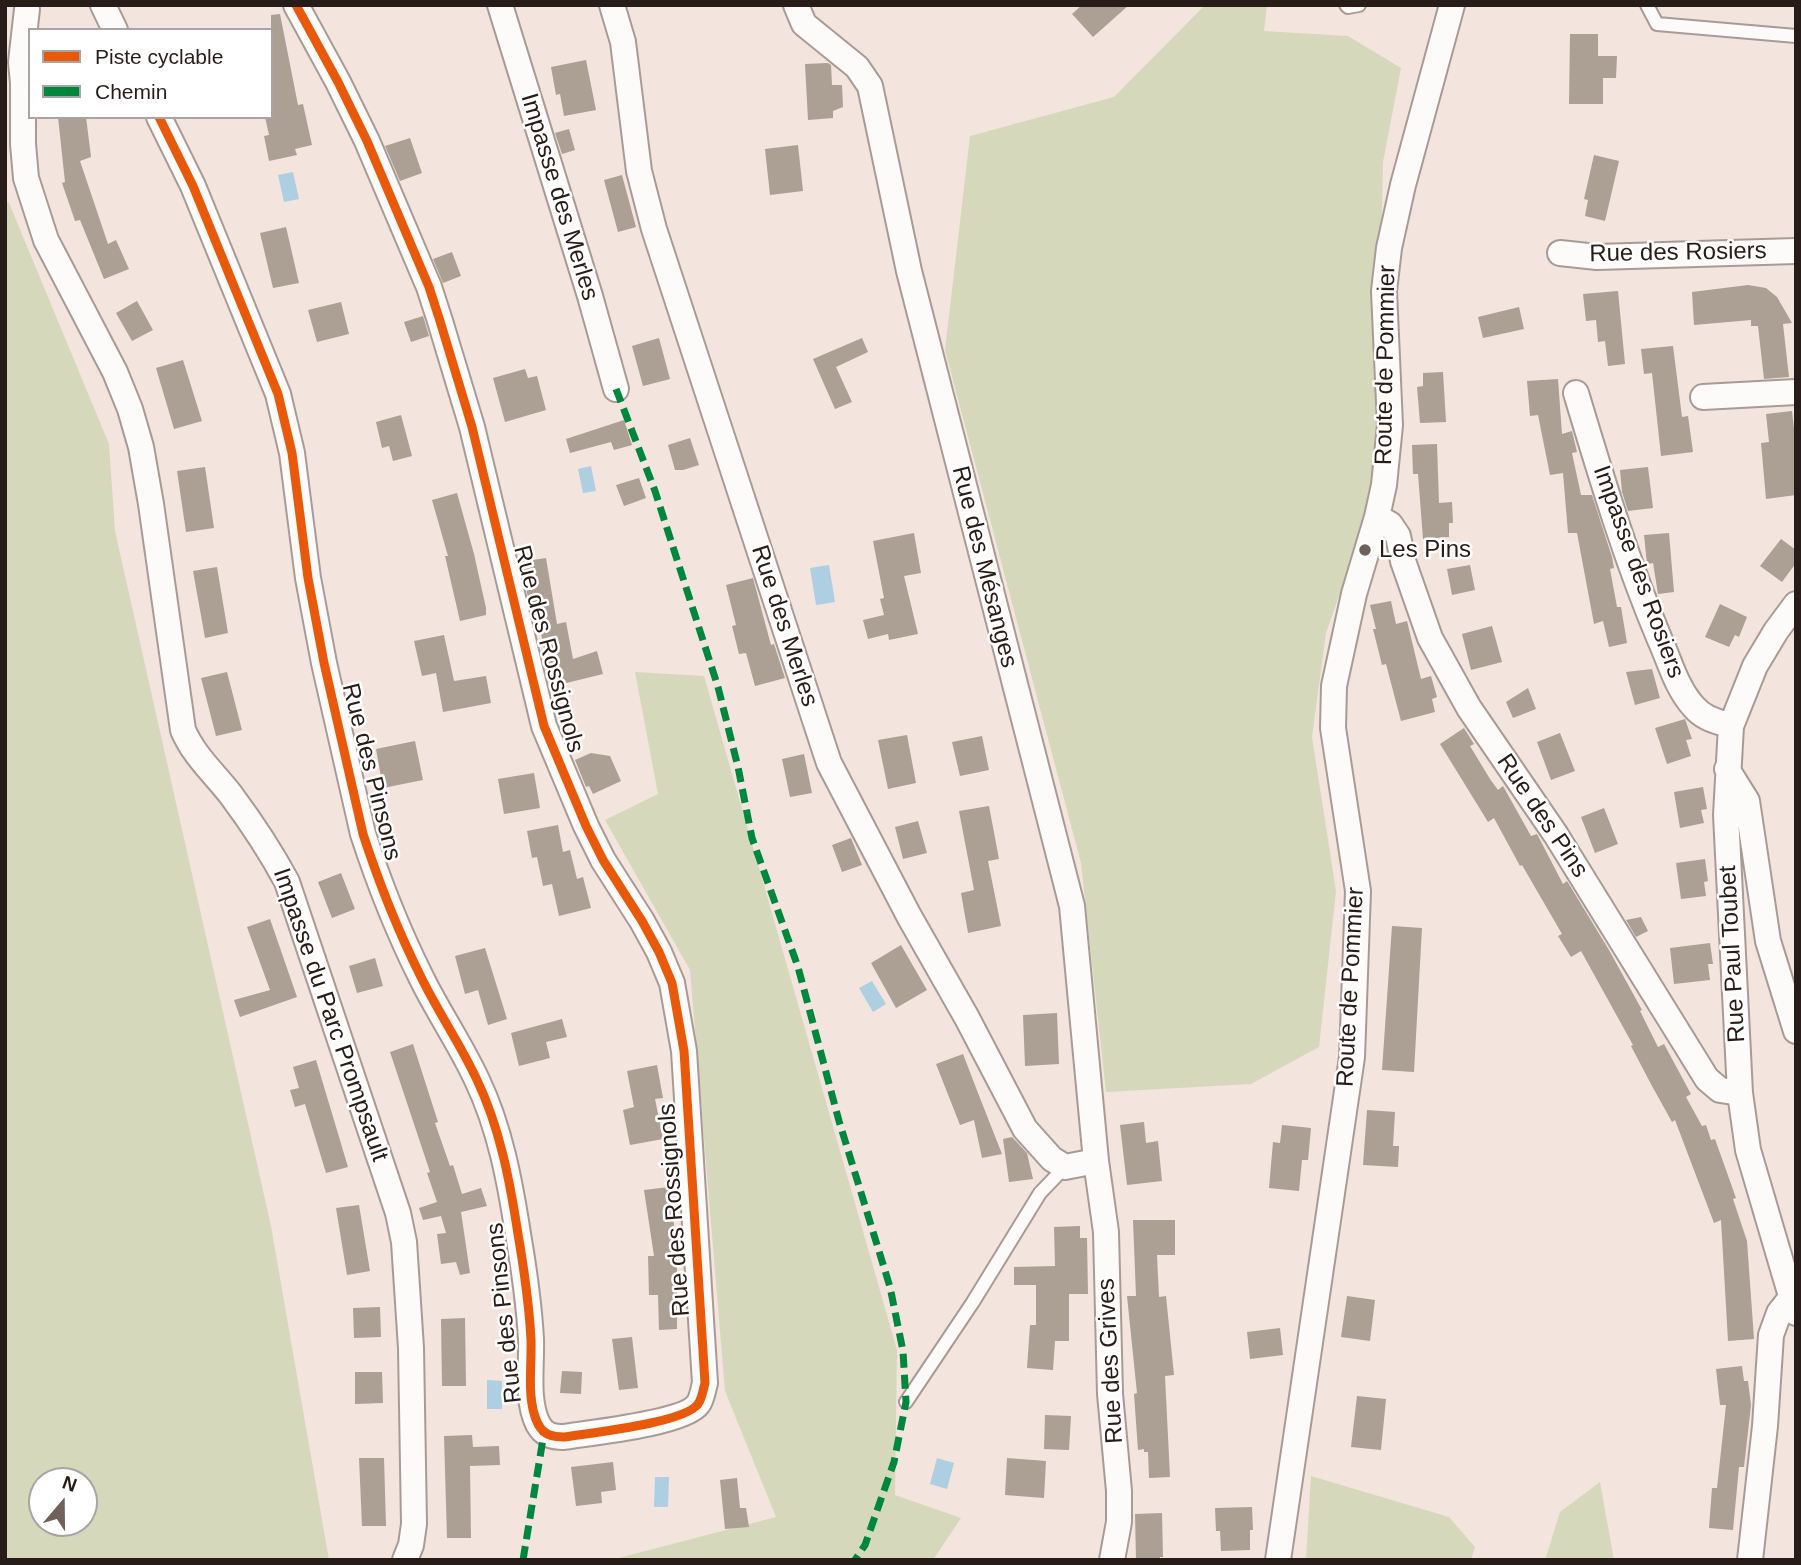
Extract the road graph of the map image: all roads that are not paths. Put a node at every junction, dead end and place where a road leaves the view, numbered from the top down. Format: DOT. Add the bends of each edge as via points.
graph roads {
  1 [pos="103,5"];
  2 [pos="296,5"];
  3 [pos="500,5"];
  4 [pos="611,5"];
  5 [pos="796,5"];
  6 [pos="1346,5"];
  7 [pos="1359,5"];
  8 [pos="1452,5"];
  9 [pos="1647,5"];
  10 [pos="27,7"];
  11 [pos="114,28"];
  12 [pos="5,29"];
  13 [pos="1796,36"];
  14 [pos="5,42"];
  15 [pos="20,62"];
  16 [pos="160,119"];
  17 [pos="1796,251"];
  18 [pos="1560,253"];
  19 [pos="616,389"];
  20 [pos="1796,392"];
  21 [pos="1576,393"];
  22 [pos="1703,397"];
  23 [pos="1377,517"];
  24 [pos="1796,604"];
  25 [pos="1731,726"];
  26 [pos="1727,769"];
  27 [pos="1796,1031"];
  28 [pos="1740,1093"];
  29 [pos="1096,1161"];
  30 [pos="1065,1167"];
  31 [pos="1793,1306"];
  32 [pos="906,1402"];
  33 [pos="544,1433"];
  34 [pos="405,1560"];
  35 [pos="1112,1560"];
  36 [pos="1278,1560"];
  37 [pos="1750,1560"];
  1 -- 11 [label="street"];
  2 -- 33 [label="street, Rue des Rossignols" via="367,141 429,287 471,427 544,726 603,860 659,952 681,1024 705,1383 702,1395 690,1411 674,1417 564,1437"];
  3 -- 19 [label="street, Impasse des Merles"];
  4 -- 30 [label="street, Rue des Merles" via="623,42 639,171 654,229 830,763 1025,1129 1052,1160"];
  5 -- 29 [label="street, Rue des Mésanges" via="804,24 858,67 870,86 908,271 1072,906"];
  6 -- 7 [label="lane"];
  8 -- 23 [label="street, Route de Pommier" via="1403,185 1386,269 1390,425"];
  9 -- 13 [label="lane" via="1657,24"];
  10 -- 12 [label="street" via="22,19"];
  10 -- 15 [label="street, Impasse du Parc Prompsault"];
  14 -- 15 [label="street"];
  15 -- 34 [label="street, Impasse du Parc Prompsault" via="26,178 36,213 115,372 141,447 183,730 190,747 230,795 287,882 398,1213 411,1362 414,1524"];
  16 -- 33 [label="street, Rue des Pinsons" via="193,186 278,394 292,453 324,663 366,844 408,951 478,1082 503,1157 526,1279 533,1406"];
  17 -- 18 [label="street, Rue des Rosiers" via="1597,257"];
  20 -- 22 [label="street"];
  21 -- 25 [label="street, Impasse des Rosiers" via="1615,521 1674,673 1693,707 1706,718"];
  23 -- 28 [label="street, Rue des Pins" via="1390,524 1398,536 1430,638 1469,708 1556,835 1707,1079 1720,1090"];
  23 -- 36 [label="street, Route de Pommier" via="1334,686 1333,728 1359,891 1352,1057"];
  24 -- 25 [label="street, Rue Paul Toubet" via="1755,666"];
  25 -- 26 [label="street, Rue Paul Toubet"];
  26 -- 27 [label="street" via="1747,801 1768,941"];
  26 -- 28 [label="street, Rue Paul Toubet"];
  28 -- 31 [label="street, Rue Paul Toubet" via="1748,1150"];
  29 -- 30 [label="street"];
  29 -- 35 [label="street, Rue des Grives" via="1106,1232 1110,1394 1119,1491"];
  30 -- 32 [label="lane" via="1040,1193"];
  31 -- 37 [label="street" via="1779,1313 1771,1335"];
}
